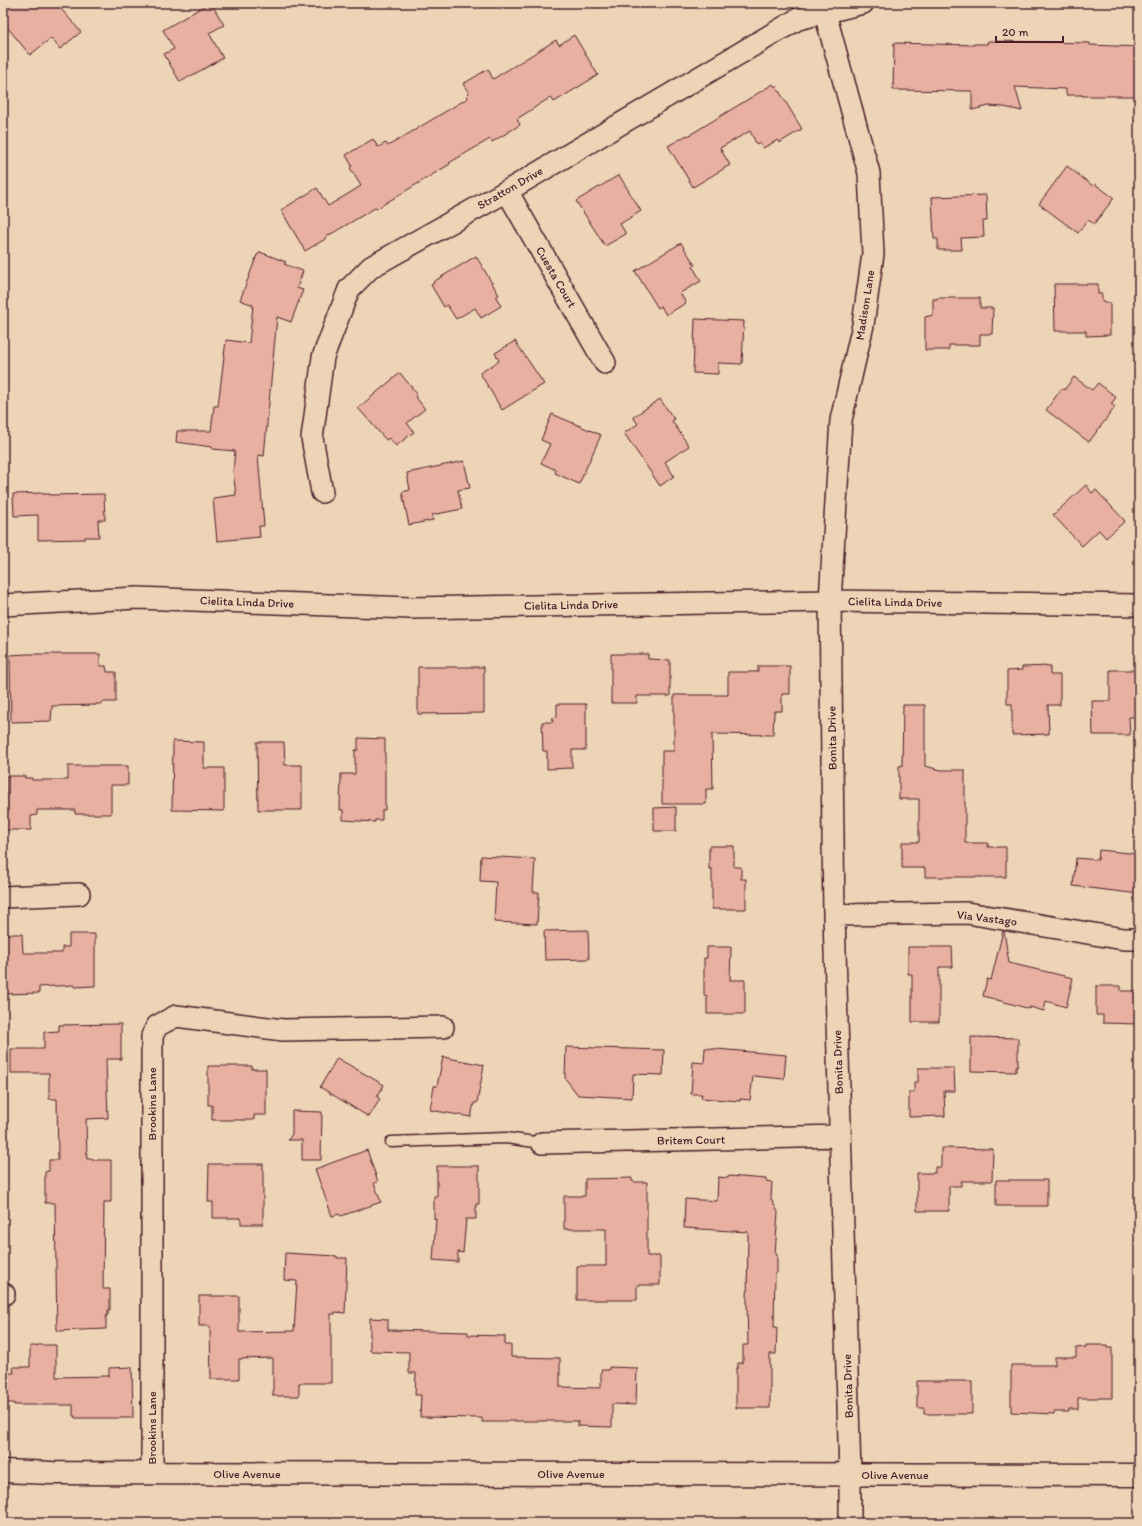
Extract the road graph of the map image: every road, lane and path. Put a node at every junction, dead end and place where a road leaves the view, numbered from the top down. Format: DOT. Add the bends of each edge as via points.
graph roads {
  1 [pos="863,3"];
  2 [pos="825,13"];
  3 [pos="507,191"];
  4 [pos="605,363"];
  5 [pos="322,492"];
  6 [pos="830,601"];
  7 [pos="3,605"];
  8 [pos="1139,605"];
  9 [pos="79,894"];
  10 [pos="3,897"];
  11 [pos="834,915"];
  12 [pos="1139,939"];
  13 [pos="443,1028"];
  14 [pos="840,1136"];
  15 [pos="391,1142"];
  16 [pos="542,1143"];
  17 [pos="3,1471"];
  18 [pos="152,1473"];
  19 [pos="850,1475"];
  20 [pos="1139,1476"];
  21 [pos="850,1523"];
  1 -- 2 [label="street, Stratton Drive"];
  2 -- 3 [label="street, Stratton Drive" via="798,20"];
  2 -- 6 [label="street, Madison Lane" via="869,173 873,254 863,325 841,420"];
  3 -- 4 [label="street, Cuesta Court"];
  3 -- 5 [label="street, Stratton Drive" via="371,267 349,289 323,357 312,438"];
  6 -- 7 [label="street, Cielita Linda Drive" via="410,608 137,598"];
  6 -- 8 [label="street, Cielita Linda Drive"];
  6 -- 11 [label="street, Bonita Drive"];
  9 -- 10 [label="street"];
  11 -- 12 [label="street, Via Vastago" via="967,913 1124,940"];
  11 -- 14 [label="street, Bonita Drive"];
  13 -- 18 [label="street, Brookins Lane" via="283,1030 176,1016 157,1026 152,1036"];
  14 -- 16 [label="street, Britem Court"];
  14 -- 19 [label="street, Bonita Drive"];
  15 -- 16 [label="lane" via="506,1138"];
  17 -- 18 [label="main road, Olive Avenue"];
  18 -- 19 [label="main road, Olive Avenue"];
  19 -- 20 [label="main road, Olive Avenue"];
  19 -- 21 [label="street, Bonita Drive"];
}
